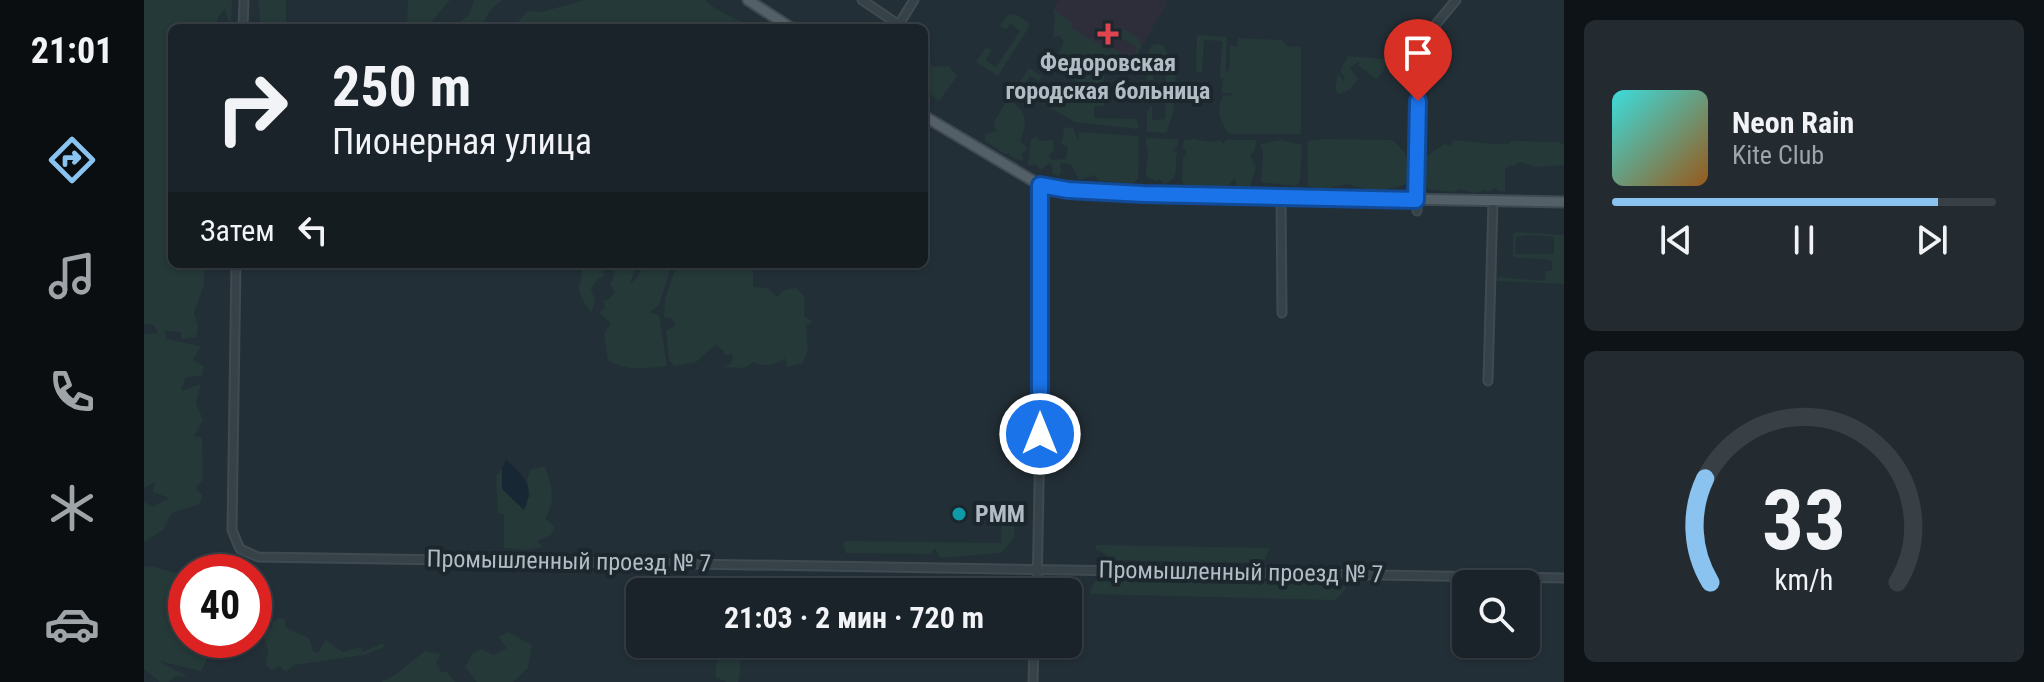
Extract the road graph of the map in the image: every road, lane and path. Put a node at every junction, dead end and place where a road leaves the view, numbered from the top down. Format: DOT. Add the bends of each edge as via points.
graph roads {
  1 [pos="244,0"];
  2 [pos="748,0"];
  3 [pos="862,0"];
  4 [pos="914,0"];
  5 [pos="1456,0"];
  6 [pos="243,24"];
  7 [pos="785,24"];
  8 [pos="895,24"];
  9 [pos="899,24"];
  10 [pos="928,118"];
  11 [pos="1040,185"];
  12 [pos="1281,197"];
  13 [pos="1416,200"];
  14 [pos="1493,201"];
  15 [pos="1564,202"];
  16 [pos="1417,211"];
  17 [pos="236,268"];
  18 [pos="1282,313"];
  19 [pos="1488,381"];
  20 [pos="1038,568"];
  21 [pos="1038,578"];
  22 [pos="1564,578"];
  23 [pos="1034,658"];
  24 [pos="1033,682"];
  1 -- 6 [label="street"];
  2 -- 7 [label="main road"];
  3 -- 8 [label="street"];
  4 -- 9 [label="street"];
  5 -- 13 [label="street" via="1437,23 1421,59"];
  10 -- 11 [label="main road"];
  11 -- 12 [label="main road" via="1106,193"];
  11 -- 20 [label="street"];
  12 -- 13 [label="main road"];
  12 -- 18 [label="street"];
  13 -- 14 [label="main road"];
  13 -- 16 [label="street"];
  14 -- 15 [label="main road"];
  14 -- 19 [label="street"];
  17 -- 20 [label="street, Промышленный проезд № 7" via="232,530 247,553"];
  20 -- 21 [label="street"];
  20 -- 22 [label="street, Промышленный проезд № 7"];
  23 -- 24 [label="street"];
}
